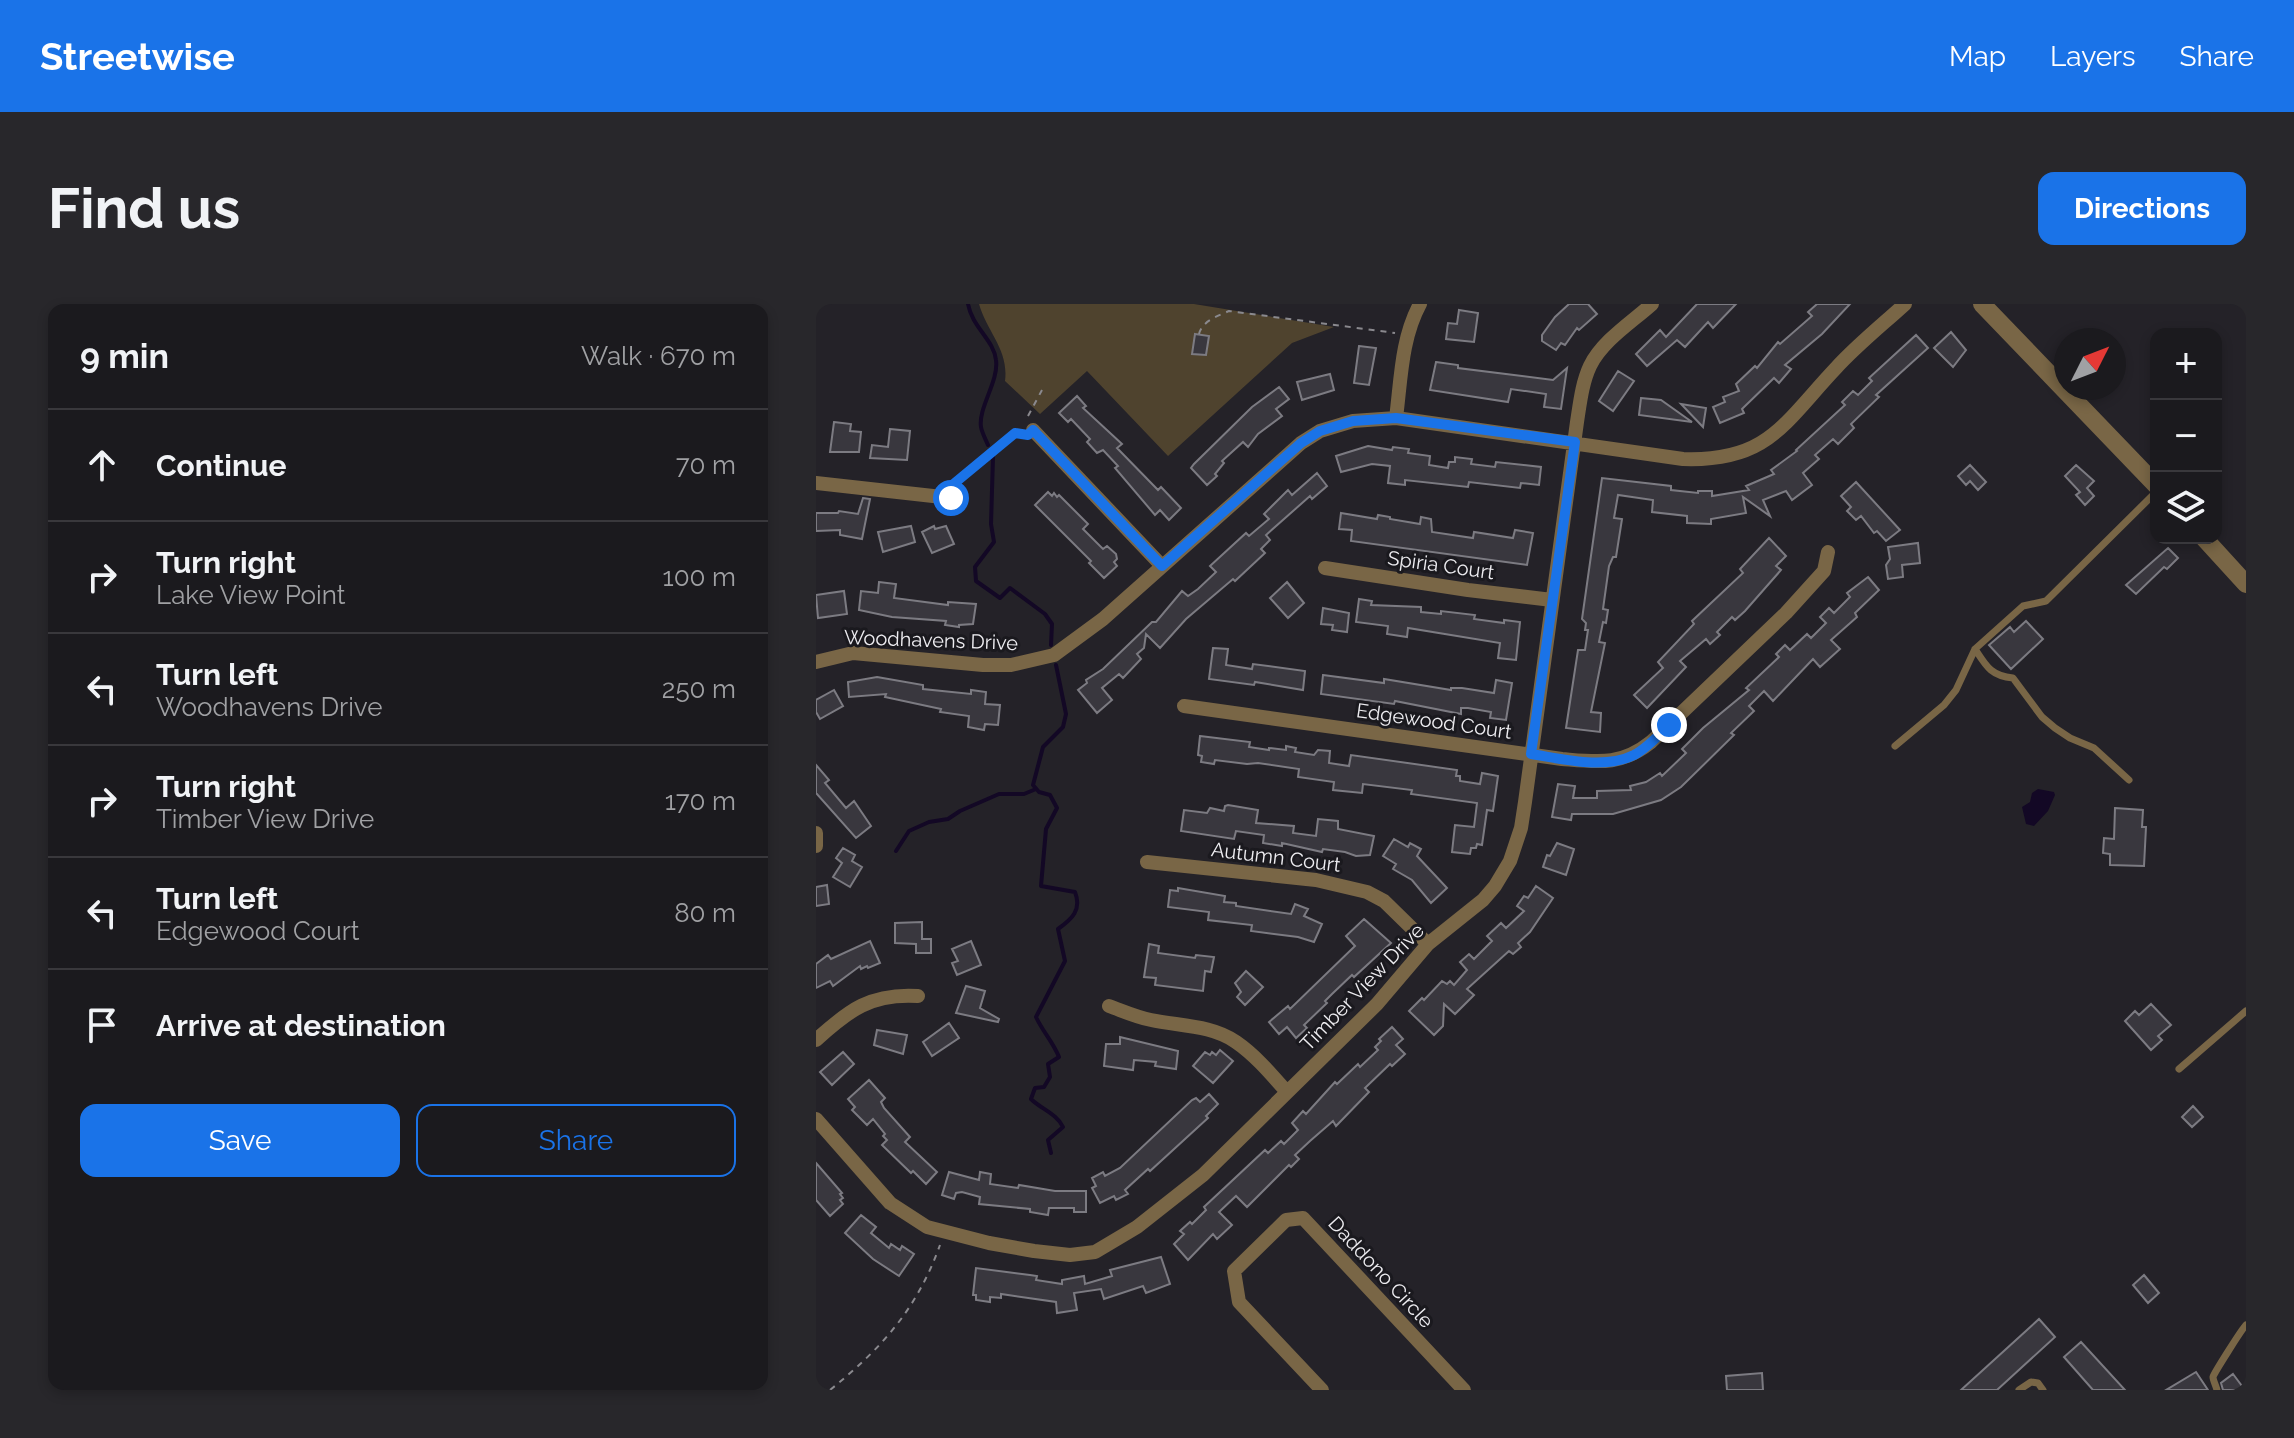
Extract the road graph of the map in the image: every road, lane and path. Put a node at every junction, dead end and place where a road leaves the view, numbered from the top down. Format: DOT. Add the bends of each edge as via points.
graph roads {
  1 [pos="1420,304"];
  2 [pos="1652,304"];
  3 [pos="1905,304"];
  4 [pos="1982,304"];
  5 [pos="1199,334"];
  6 [pos="1408,335"];
  7 [pos="1042,390"];
  8 [pos="1396,418"];
  9 [pos="1025,428"];
  10 [pos="1015,433"];
  11 [pos="1575,442"];
  12 [pos="2150,479"];
  13 [pos="816,483"];
  14 [pos="945,497"];
  15 [pos="2150,498"];
  16 [pos="2209,544"];
  17 [pos="1828,552"];
  18 [pos="1162,566"];
  19 [pos="1325,568"];
  20 [pos="2246,584"];
  21 [pos="1552,600"];
  22 [pos="1975,649"];
  23 [pos="816,662"];
  24 [pos="1184,706"];
  25 [pos="1895,746"];
  26 [pos="1531,754"];
  27 [pos="2129,780"];
  28 [pos="816,833"];
  29 [pos="816,846"];
  30 [pos="1147,862"];
  31 [pos="1428,944"];
  32 [pos="918,996"];
  33 [pos="1109,1006"];
  34 [pos="2246,1011"];
  35 [pos="816,1040"];
  36 [pos="2179,1069"];
  37 [pos="1286,1091"];
  38 [pos="816,1119"];
  39 [pos="945,1233"];
  40 [pos="2246,1325"];
  41 [pos="830,1390"];
  42 [pos="1322,1390"];
  43 [pos="1464,1390"];
  44 [pos="2019,1390"];
  45 [pos="2043,1390"];
  46 [pos="2217,1390"];
  1 -- 6 [label="street"];
  2 -- 11 [label="street, Timber View Drive" via="1607,343 1590,366"];
  3 -- 11 [label="street, Woodhavens Drive" via="1838,365 1793,417 1751,449 1713,460 1683,459"];
  4 -- 12 [label="street"];
  5 -- 6 [label="path" via="1206,322 1229,311"];
  6 -- 8 [label="street"];
  7 -- 9 [label="path"];
  8 -- 11 [label="street, Woodhavens Drive"];
  8 -- 18 [label="street, Woodhavens Drive" via="1353,421 1301,443"];
  9 -- 10 [label="path"];
  9 -- 10 [label="path" via="1028,435"];
  9 -- 18 [label="street"];
  10 -- 14 [label="path"];
  11 -- 21 [label="street, Timber View Drive"];
  13 -- 14 [label="street"];
  15 -- 22 [label="lane" via="2046,601 2023,606"];
  16 -- 20 [label="street"];
  17 -- 26 [label="street, Edgewood Court" via="1824,571 1786,613 1637,753 1592,762"];
  18 -- 23 [label="street, Woodhavens Drive" via="1071,644 1039,660 983,665 853,653"];
  19 -- 21 [label="street, Spiria Court"];
  21 -- 26 [label="street, Timber View Drive"];
  22 -- 25 [label="lane" via="1944,705"];
  22 -- 27 [label="lane" via="1999,677 2013,678 2042,717 2094,748"];
  24 -- 26 [label="street, Edgewood Court"];
  26 -- 31 [label="street, Timber View Drive" via="1521,828 1502,875 1483,900"];
  28 -- 29 [label="street"];
  30 -- 31 [label="street, Autumn Court" via="1316,880 1367,892 1384,901"];
  31 -- 37 [label="street, Timber View Drive" via="1377,1004"];
  32 -- 35 [label="street" via="866,1002"];
  33 -- 37 [label="street" via="1148,1020 1224,1035"];
  34 -- 36 [label="lane"];
  37 -- 39 [label="street, Timber View Drive" via="1203,1175 1137,1227 1095,1252 1034,1251"];
  38 -- 39 [label="street, Timber View Drive" via="890,1203"];
  39 -- 41 [label="path" via="929,1278 901,1321 871,1356"];
  40 -- 46 [label="lane" via="2216,1367"];
  42 -- 43 [label="street, Daddono Circle" via="1239,1302 1234,1271 1286,1220 1303,1218"];
  44 -- 45 [label="lane" via="2031,1382"];
}
